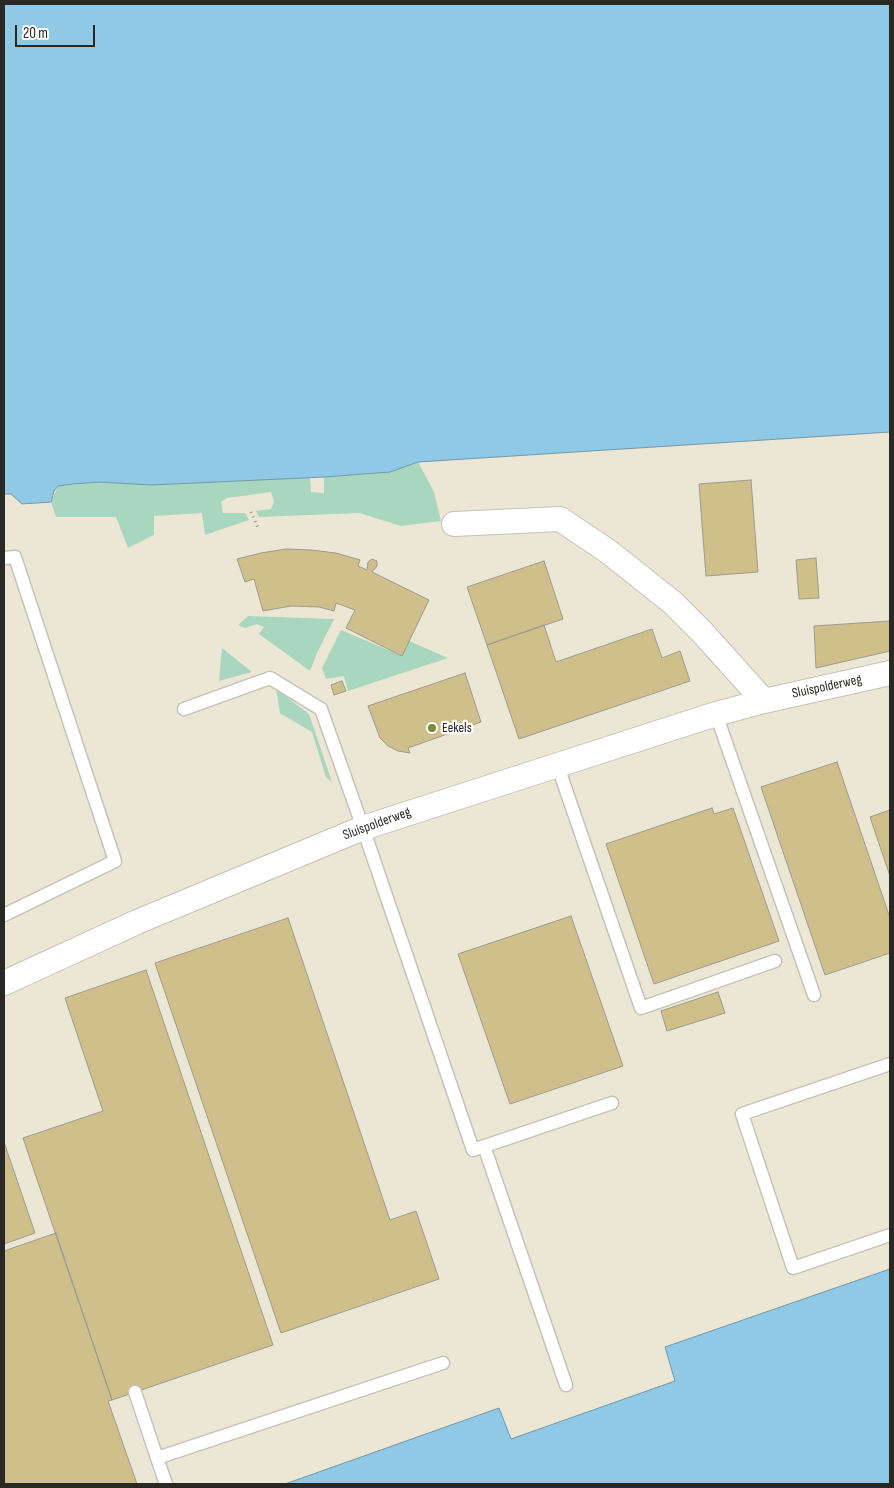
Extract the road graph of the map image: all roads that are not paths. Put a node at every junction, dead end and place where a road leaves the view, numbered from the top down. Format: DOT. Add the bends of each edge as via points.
graph roads {
  1 [pos="454,524"];
  2 [pos="4,558"];
  3 [pos="890,673"];
  4 [pos="764,701"];
  5 [pos="184,709"];
  6 [pos="716,714"];
  7 [pos="557,764"];
  8 [pos="363,828"];
  9 [pos="4,915"];
  10 [pos="775,961"];
  11 [pos="4,983"];
  12 [pos="814,995"];
  13 [pos="890,1064"];
  14 [pos="612,1102"];
  15 [pos="484,1146"];
  16 [pos="890,1235"];
  17 [pos="443,1362"];
  18 [pos="566,1385"];
  19 [pos="135,1392"];
  20 [pos="157,1458"];
  21 [pos="166,1484"];
  1 -- 4 [label="street" via="560,519 609,552 673,603"];
  2 -- 9 [label="lane" via="15,557 115,862"];
  3 -- 4 [label="street, Sluispolderweg"];
  4 -- 6 [label="street, Sluispolderweg"];
  5 -- 8 [label="lane" via="270,678 321,709"];
  6 -- 7 [label="street, Sluispolderweg"];
  6 -- 12 [label="lane"];
  7 -- 8 [label="street, Sluispolderweg"];
  7 -- 10 [label="lane" via="641,1008"];
  8 -- 11 [label="street, Sluispolderweg" via="137,922"];
  8 -- 15 [label="lane" via="473,1150"];
  13 -- 16 [label="lane" via="742,1114 793,1268"];
  14 -- 15 [label="lane"];
  15 -- 18 [label="lane"];
  17 -- 20 [label="lane"];
  19 -- 20 [label="lane"];
  20 -- 21 [label="lane"];
}
